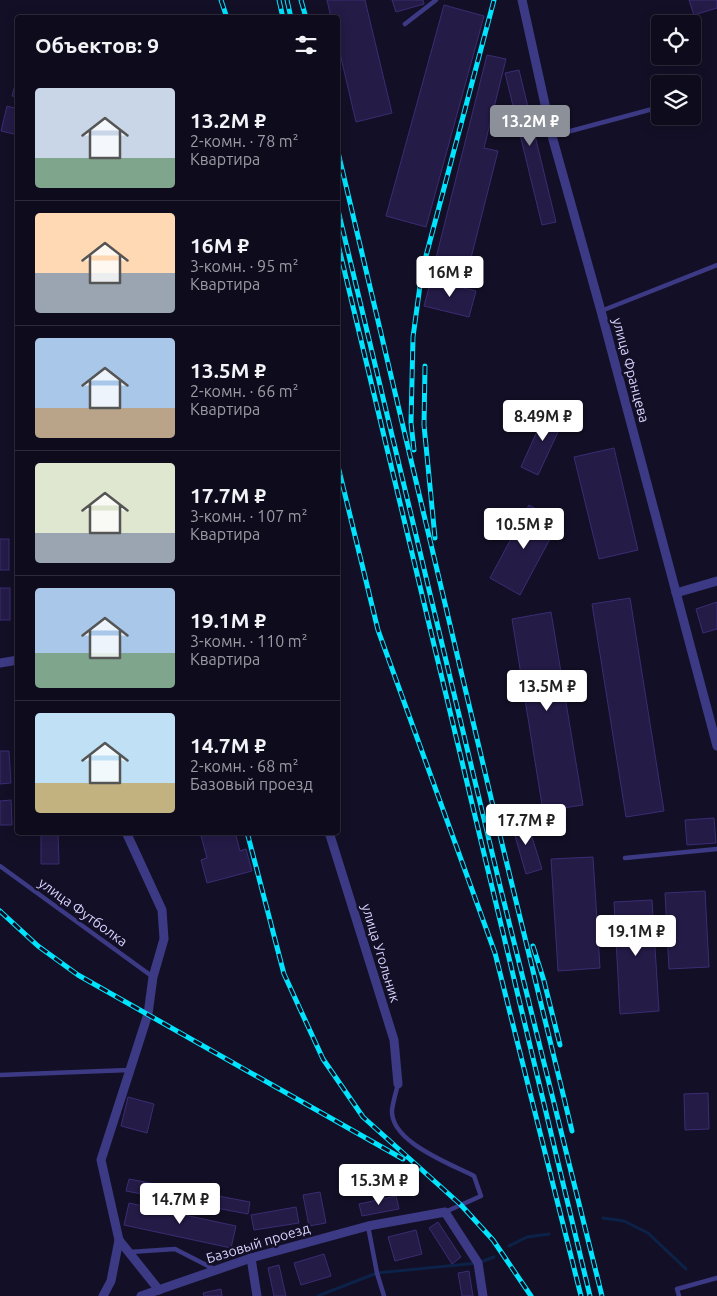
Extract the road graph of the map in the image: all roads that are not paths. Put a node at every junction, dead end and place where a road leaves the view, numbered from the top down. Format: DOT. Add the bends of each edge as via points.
graph roads {
  1 [pos="436,0"];
  2 [pos="522,0"];
  3 [pos="406,24"];
  4 [pos="651,110"];
  5 [pos="552,136"];
  6 [pos="717,265"];
  7 [pos="601,311"];
  8 [pos="717,581"];
  9 [pos="676,593"];
  10 [pos="15,660"];
  11 [pos="0,663"];
  12 [pos="717,746"];
  13 [pos="127,835"];
  14 [pos="329,835"];
  15 [pos="717,849"];
  16 [pos="625,858"];
  17 [pos="0,866"];
  18 [pos="153,977"];
  19 [pos="129,1070"];
  20 [pos="0,1075"];
  21 [pos="398,1084"];
  22 [pos="445,1212"];
  23 [pos="368,1226"];
  24 [pos="118,1240"];
  25 [pos="128,1252"];
  26 [pos="250,1258"];
  27 [pos="216,1270"];
  28 [pos="717,1278"];
  29 [pos="159,1290"];
  30 [pos="103,1296"];
  31 [pos="141,1296"];
  32 [pos="257,1296"];
  33 [pos="384,1296"];
  34 [pos="482,1296"];
  35 [pos="679,1296"];
  1 -- 3 [label="lane"];
  2 -- 5 [label="street, улица Францева"];
  4 -- 5 [label="lane"];
  5 -- 7 [label="street, улица Францева"];
  6 -- 7 [label="lane"];
  7 -- 9 [label="street, улица Францева"];
  8 -- 9 [label="street"];
  9 -- 12 [label="street, улица Францева"];
  10 -- 11 [label="street"];
  13 -- 18 [label="street" via="162,910 164,939"];
  14 -- 21 [label="street, улица Угольник" via="394,1040"];
  15 -- 16 [label="lane"];
  17 -- 18 [label="lane, улица Футболка"];
  18 -- 19 [label="street" via="148,1014"];
  19 -- 20 [label="lane"];
  19 -- 24 [label="street" via="101,1160"];
  21 -- 22 [label="lane" via="392,1112 395,1125 414,1145 474,1176 481,1196"];
  22 -- 23 [label="street, Базовый проезд"];
  22 -- 34 [label="street" via="478,1263"];
  23 -- 26 [label="street, Базовый проезд"];
  23 -- 33 [label="lane"];
  24 -- 25 [label="street"];
  24 -- 30 [label="street" via="111,1281"];
  25 -- 27 [label="lane" via="175,1249"];
  25 -- 29 [label="street"];
  26 -- 27 [label="street, Базовый проезд"];
  26 -- 32 [label="street"];
  27 -- 29 [label="street, Базовый проезд"];
  28 -- 35 [label="lane" via="677,1289"];
  29 -- 31 [label="street, Базовый проезд"];
}
